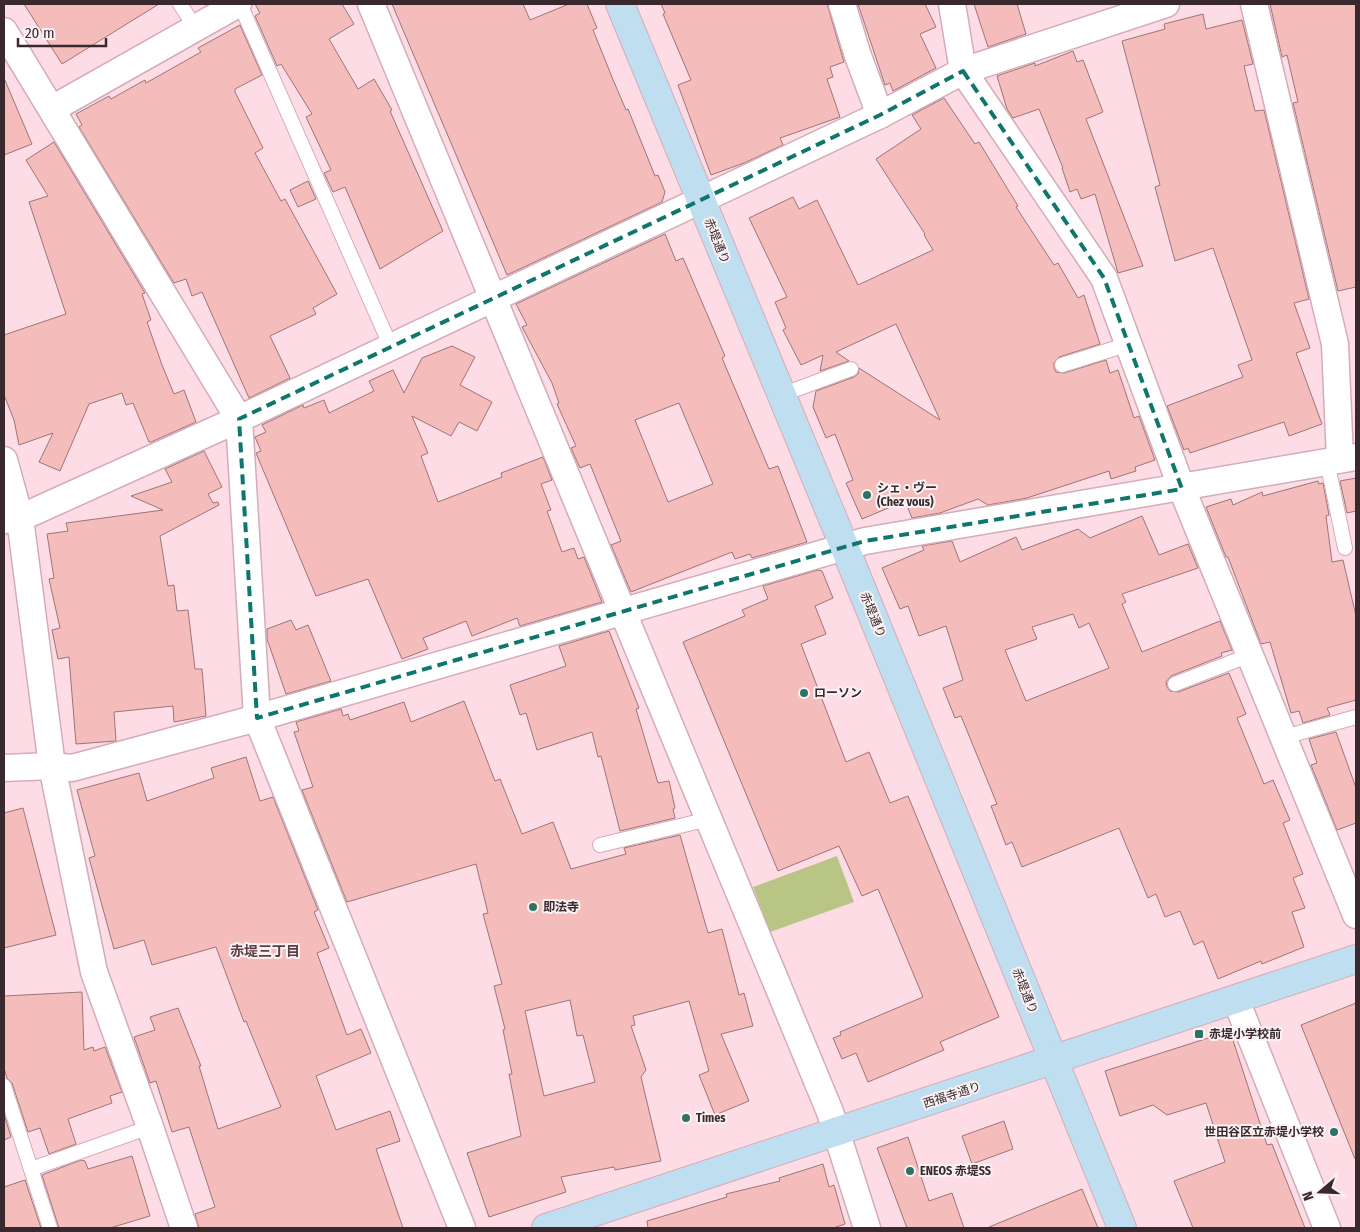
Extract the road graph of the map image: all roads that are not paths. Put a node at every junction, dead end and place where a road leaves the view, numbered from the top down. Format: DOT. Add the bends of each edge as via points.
graph roads {
  1 [pos="180,4"];
  2 [pos="239,4"];
  3 [pos="371,4"];
  4 [pos="620,4"];
  5 [pos="842,4"];
  6 [pos="952,4"];
  7 [pos="1166,4"];
  8 [pos="1254,4"];
  9 [pos="195,27"];
  10 [pos="4,31"];
  11 [pos="962,71"];
  12 [pos="52,109"];
  13 [pos="880,115"];
  14 [pos="700,199"];
  15 [pos="494,298"];
  16 [pos="1129,344"];
  17 [pos="392,347"];
  18 [pos="1062,365"];
  19 [pos="851,369"];
  20 [pos="781,394"];
  21 [pos="239,419"];
  22 [pos="1341,459"];
  23 [pos="4,460"];
  24 [pos="1182,489"];
  25 [pos="12,519"];
  26 [pos="845,548"];
  27 [pos="1345,548"];
  28 [pos="622,610"];
  29 [pos="1250,655"];
  30 [pos="1174,684"];
  31 [pos="1356,717"];
  32 [pos="257,718"];
  33 [pos="1284,737"];
  34 [pos="52,766"];
  35 [pos="4,768"];
  36 [pos="709,819"];
  37 [pos="600,845"];
  38 [pos="1356,915"];
  39 [pos="1356,959"];
  40 [pos="1236,1000"];
  41 [pos="1053,1061"];
  42 [pos="4,1086"];
  43 [pos="150,1127"];
  44 [pos="838,1133"];
  45 [pos="31,1169"];
  46 [pos="50,1228"];
  47 [pos="184,1228"];
  48 [pos="462,1228"];
  49 [pos="546,1228"];
  50 [pos="867,1228"];
  51 [pos="1122,1228"];
  52 [pos="1327,1228"];
  1 -- 9 [label="lane"];
  2 -- 9 [label="street"];
  2 -- 17 [label="lane"];
  3 -- 15 [label="street"];
  4 -- 14 [label="street, 赤堤通り"];
  5 -- 13 [label="street"];
  6 -- 11 [label="street"];
  7 -- 11 [label="street"];
  8 -- 22 [label="street" via="1335,344"];
  9 -- 12 [label="street"];
  10 -- 12 [label="street"];
  11 -- 13 [label="street"];
  11 -- 16 [label="street" via="1104,278"];
  12 -- 21 [label="street"];
  13 -- 14 [label="street"];
  14 -- 15 [label="street"];
  14 -- 20 [label="street, 赤堤通り"];
  15 -- 17 [label="street"];
  15 -- 28 [label="street"];
  16 -- 18 [label="lane"];
  16 -- 24 [label="street"];
  17 -- 21 [label="street"];
  19 -- 20 [label="lane"];
  20 -- 26 [label="street, 赤堤通り"];
  21 -- 25 [label="street"];
  21 -- 32 [label="street"];
  22 -- 24 [label="street"];
  22 -- 27 [label="lane"];
  23 -- 25 [label="street"];
  24 -- 26 [label="street" via="886,537"];
  24 -- 29 [label="street"];
  25 -- 34 [label="street"];
  26 -- 28 [label="street"];
  26 -- 41 [label="street, 赤堤通り"];
  28 -- 32 [label="street"];
  28 -- 36 [label="street"];
  29 -- 30 [label="lane"];
  29 -- 33 [label="street"];
  31 -- 33 [label="lane"];
  32 -- 34 [label="street" via="72,768"];
  32 -- 48 [label="street"];
  33 -- 38 [label="street"];
  34 -- 35 [label="street"];
  34 -- 43 [label="street" via="94,972"];
  36 -- 37 [label="lane"];
  36 -- 44 [label="street"];
  39 -- 40 [label="street, 西福寺通り"];
  40 -- 41 [label="street, 西福寺通り"];
  40 -- 52 [label="street"];
  41 -- 44 [label="street, 西福寺通り"];
  41 -- 51 [label="street, 赤堤通り"];
  42 -- 45 [label="lane"];
  43 -- 45 [label="lane"];
  43 -- 47 [label="street"];
  44 -- 49 [label="street, 西福寺通り"];
  44 -- 50 [label="street"];
  45 -- 46 [label="lane"];
}
